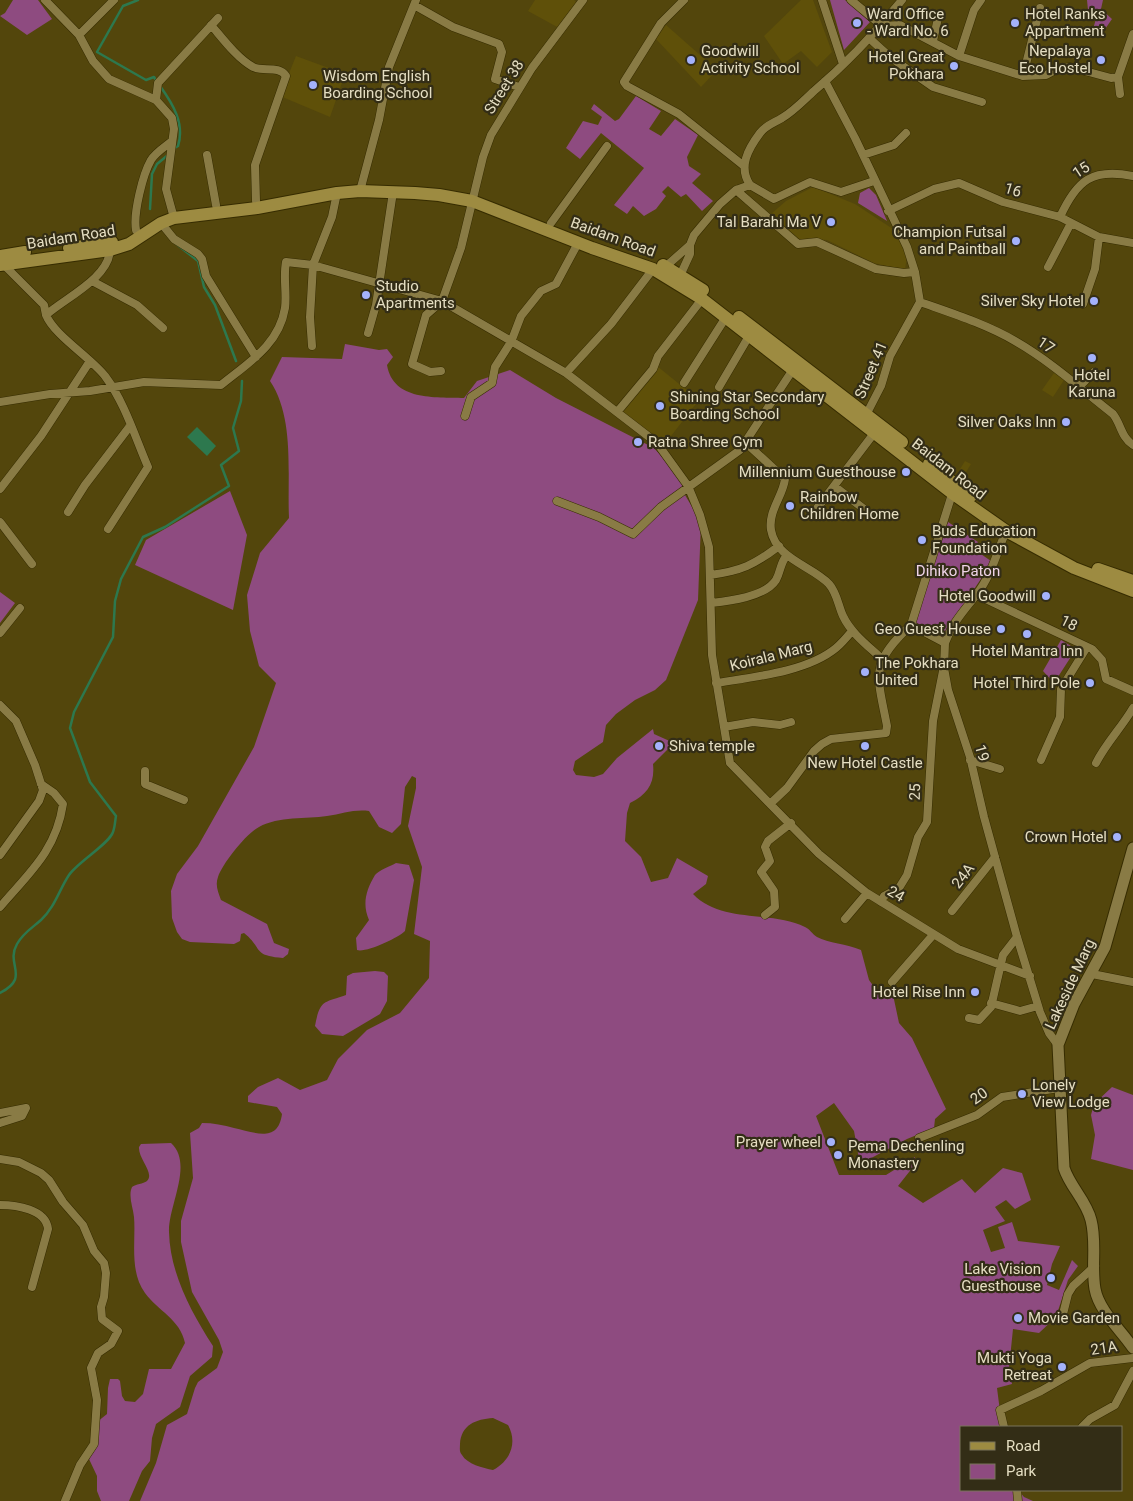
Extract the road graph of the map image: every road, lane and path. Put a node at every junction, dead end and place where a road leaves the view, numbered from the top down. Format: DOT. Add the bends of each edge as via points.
graph roads {
  1 [pos="45,0"];
  2 [pos="114,0"];
  3 [pos="583,0"];
  4 [pos="684,0"];
  5 [pos="822,0"];
  6 [pos="851,0"];
  7 [pos="902,0"];
  8 [pos="981,0"];
  9 [pos="415,2"];
  10 [pos="1040,8"];
  11 [pos="218,18"];
  12 [pos="938,18"];
  13 [pos="211,25"];
  14 [pos="882,26"];
  15 [pos="1133,34"];
  16 [pos="79,35"];
  17 [pos="869,38"];
  18 [pos="932,41"];
  19 [pos="959,56"];
  20 [pos="843,64"];
  21 [pos="1023,76"];
  22 [pos="1118,77"];
  23 [pos="826,81"];
  24 [pos="519,87"];
  25 [pos="1120,94"];
  26 [pos="156,100"];
  27 [pos="982,102"];
  28 [pos="906,134"];
  29 [pos="172,141"];
  30 [pos="607,146"];
  31 [pos="208,155"];
  32 [pos="863,155"];
  33 [pos="744,166"];
  34 [pos="1133,176"];
  35 [pos="874,181"];
  36 [pos="750,185"];
  37 [pos="360,188"];
  38 [pos="736,190"];
  39 [pos="393,192"];
  40 [pos="337,194"];
  41 [pos="473,198"];
  42 [pos="256,201"];
  43 [pos="216,206"];
  44 [pos="888,211"];
  45 [pos="173,215"];
  46 [pos="1060,217"];
  47 [pos="1071,222"];
  48 [pos="161,223"];
  49 [pos="551,223"];
  50 [pos="136,230"];
  51 [pos="1099,237"];
  52 [pos="578,243"];
  53 [pos="1133,243"];
  54 [pos="690,245"];
  55 [pos="110,250"];
  56 [pos="1,262"];
  57 [pos="313,264"];
  58 [pos="1048,267"];
  59 [pos="660,269"];
  60 [pos="915,272"];
  61 [pos="679,278"];
  62 [pos="92,281"];
  63 [pos="379,284"];
  64 [pos="702,299"];
  65 [pos="442,301"];
  66 [pos="920,302"];
  67 [pos="1082,304"];
  68 [pos="46,315"];
  69 [pos="726,317"];
  70 [pos="163,328"];
  71 [pos="368,333"];
  72 [pos="749,336"];
  73 [pos="511,342"];
  74 [pos="312,346"];
  75 [pos="256,357"];
  76 [pos="90,361"];
  77 [pos="796,366"];
  78 [pos="441,371"];
  79 [pos="1094,372"];
  80 [pos="566,373"];
  81 [pos="684,382"];
  82 [pos="112,386"];
  83 [pos="720,387"];
  84 [pos="1078,387"];
  85 [pos="69,393"];
  86 [pos="0,402"];
  87 [pos="618,411"];
  88 [pos="465,416"];
  89 [pos="864,419"];
  90 [pos="130,426"];
  91 [pos="874,432"];
  92 [pos="746,443"];
  93 [pos="1133,444"];
  94 [pos="688,486"];
  95 [pos="834,486"];
  96 [pos="0,489"];
  97 [pos="954,489"];
  98 [pos="556,501"];
  99 [pos="864,509"];
  100 [pos="815,511"];
  101 [pos="68,512"];
  102 [pos="0,522"];
  103 [pos="108,529"];
  104 [pos="1006,531"];
  105 [pos="779,546"];
  106 [pos="787,555"];
  107 [pos="32,564"];
  108 [pos="710,575"];
  109 [pos="1133,581"];
  110 [pos="1133,591"];
  111 [pos="976,594"];
  112 [pos="710,603"];
  113 [pos="20,608"];
  114 [pos="911,625"];
  115 [pos="852,631"];
  116 [pos="0,633"];
  117 [pos="945,643"];
  118 [pos="1087,647"];
  119 [pos="881,658"];
  120 [pos="944,668"];
  121 [pos="716,683"];
  122 [pos="1133,691"];
  123 [pos="0,705"];
  124 [pos="1133,708"];
  125 [pos="791,722"];
  126 [pos="724,727"];
  127 [pos="970,760"];
  128 [pos="1041,760"];
  129 [pos="1096,764"];
  130 [pos="1000,769"];
  131 [pos="145,771"];
  132 [pos="42,784"];
  133 [pos="184,800"];
  134 [pos="771,803"];
  135 [pos="791,823"];
  136 [pos="1133,848"];
  137 [pos="0,856"];
  138 [pos="995,857"];
  139 [pos="867,893"];
  140 [pos="881,902"];
  141 [pos="0,907"];
  142 [pos="952,911"];
  143 [pos="765,915"];
  144 [pos="845,919"];
  145 [pos="933,935"];
  146 [pos="1017,937"];
  147 [pos="1000,965"];
  148 [pos="1092,974"];
  149 [pos="1030,976"];
  150 [pos="892,982"];
  151 [pos="1133,982"];
  152 [pos="991,1003"];
  153 [pos="1038,1006"];
  154 [pos="969,1018"];
  155 [pos="1058,1045"];
  156 [pos="1059,1088"];
  157 [pos="0,1113"];
  158 [pos="0,1123"];
  159 [pos="919,1138"];
  160 [pos="0,1159"];
  161 [pos="0,1205"];
  162 [pos="1095,1266"];
  163 [pos="32,1287"];
  164 [pos="1062,1314"];
  165 [pos="1133,1348"];
  166 [pos="1133,1358"];
  167 [pos="1133,1370"];
  168 [pos="1004,1426"];
  169 [pos="1083,1426"];
  170 [pos="65,1501"];
  1 -- 16 [label="street"];
  2 -- 16 [label="street"];
  3 -- 24 [label="street, Street 38"];
  4 -- 33 [label="street" via="661,23 624,82 679,114"];
  5 -- 20 [label="street"];
  6 -- 14 [label="street"];
  7 -- 14 [label="street"];
  8 -- 19 [label="street" via="974,10"];
  9 -- 24 [label="street" via="453,27 499,44 502,52 495,79"];
  9 -- 37 [label="street" via="389,67 379,120"];
  10 -- 21 [label="street"];
  11 -- 13 [label="street"];
  12 -- 18 [label="street"];
  13 -- 26 [label="street" via="158,83"];
  13 -- 42 [label="street" via="255,68 280,71 286,76 255,165"];
  14 -- 17 [label="street"];
  14 -- 18 [label="street" via="900,24"];
  15 -- 22 [label="street"];
  16 -- 26 [label="street" via="93,61 109,79"];
  17 -- 20 [label="street"];
  17 -- 27 [label="street" via="933,87"];
  18 -- 19 [label="street"];
  19 -- 21 [label="street"];
  20 -- 23 [label="street"];
  21 -- 22 [label="street" via="1046,75 1070,67"];
  22 -- 25 [label="street"];
  23 -- 32 [label="street"];
  23 -- 33 [label="street" via="762,131"];
  24 -- 41 [label="street, Street 38" via="491,135"];
  26 -- 29 [label="street" via="172,118"];
  28 -- 32 [label="street" via="894,144"];
  29 -- 45 [label="street" via="166,189"];
  29 -- 50 [label="street" via="151,160 140,192"];
  30 -- 49 [label="street"];
  31 -- 43 [label="street"];
  32 -- 35 [label="street"];
  33 -- 36 [label="street" via="744,176"];
  34 -- 46 [label="street, 15 / 15" via="1108,172 1095,176 1076,189"];
  35 -- 36 [label="street" via="841,192 810,182 774,200"];
  35 -- 44 [label="street"];
  36 -- 38 [label="street"];
  37 -- 39 [label="main road, Baidam Road"];
  37 -- 40 [label="main road, Baidam Road"];
  37 -- 41 [label="main road, Baidam Road" via="415,186"];
  37 -- 42 [label="main road, Baidam Road"];
  38 -- 54 [label="street" via="706,220"];
  38 -- 60 [label="street" via="798,244 817,242 876,268"];
  39 -- 41 [label="main road, Baidam Road"];
  39 -- 63 [label="street"];
  40 -- 45 [label="main road, Baidam Road" via="257,208"];
  40 -- 57 [label="street" via="332,217"];
  41 -- 49 [label="main road, Baidam Road"];
  41 -- 52 [label="main road, Baidam Road"];
  41 -- 65 [label="street, Street 38" via="461,248"];
  42 -- 43 [label="main road, Baidam Road"];
  43 -- 45 [label="main road, Baidam Road"];
  44 -- 46 [label="street, 16 / 16" via="934,189 959,183 1003,202"];
  44 -- 60 [label="street" via="907,247"];
  45 -- 48 [label="main road, Baidam Road"];
  45 -- 50 [label="main road, Baidam Road" via="157,216"];
  46 -- 47 [label="street, 16 / 16"];
  47 -- 51 [label="street, 16 / 16"];
  47 -- 58 [label="street"];
  48 -- 55 [label="main road, Baidam Road" via="129,244"];
  48 -- 75 [label="street" via="174,239 202,259 202,270"];
  49 -- 59 [label="main road, Baidam Road"];
  50 -- 56 [label="main road, Baidam Road" via="108,242"];
  51 -- 53 [label="street, 16 / 16"];
  51 -- 67 [label="street" via="1095,269"];
  52 -- 59 [label="main road, Baidam Road"];
  52 -- 73 [label="street" via="556,284 541,291 521,316"];
  54 -- 59 [label="street"];
  54 -- 61 [label="street" via="690,254"];
  55 -- 56 [label="main road, Baidam Road"];
  55 -- 62 [label="street" via="109,260"];
  56 -- 68 [label="street" via="44,305"];
  57 -- 63 [label="street, 24"];
  57 -- 74 [label="street"];
  57 -- 75 [label="street, 24" via="286,262 285,307 280,327 265,352"];
  59 -- 61 [label="main road, Baidam Road"];
  59 -- 80 [label="street"];
  60 -- 66 [label="street"];
  61 -- 64 [label="main road, Baidam Road"];
  61 -- 77 [label="main road, Baidam Road"];
  62 -- 68 [label="street"];
  62 -- 70 [label="street" via="137,305"];
  63 -- 65 [label="street, 24"];
  63 -- 71 [label="street"];
  64 -- 69 [label="main road, Baidam Road"];
  64 -- 87 [label="street" via="658,356 653,369"];
  65 -- 73 [label="street, 24"];
  65 -- 78 [label="street" via="426,314 412,364 430,372"];
  66 -- 84 [label="street, 17 / 17" via="1013,340"];
  66 -- 89 [label="street, Street 41" via="890,356 881,386"];
  68 -- 76 [label="street" via="49,322"];
  69 -- 72 [label="main road, Baidam Road"];
  69 -- 81 [label="street"];
  72 -- 77 [label="main road, Baidam Road"];
  72 -- 83 [label="street"];
  73 -- 80 [label="street, 24"];
  73 -- 88 [label="street" via="495,367 492,382 471,397"];
  75 -- 82 [label="street" via="221,385 144,382"];
  76 -- 82 [label="street"];
  76 -- 85 [label="street"];
  77 -- 89 [label="main road, Baidam Road"];
  77 -- 92 [label="street"];
  79 -- 84 [label="street"];
  80 -- 87 [label="street, 24"];
  82 -- 85 [label="street"];
  82 -- 90 [label="street"];
  84 -- 93 [label="street, 17 / 17" via="1113,414 1123,435"];
  85 -- 86 [label="street"];
  85 -- 96 [label="street"];
  87 -- 94 [label="street, 24" via="657,442"];
  89 -- 91 [label="main road, Baidam Road"];
  89 -- 97 [label="main road, Baidam Road"];
  90 -- 101 [label="street"];
  90 -- 103 [label="street" via="148,467"];
  91 -- 95 [label="street"];
  91 -- 97 [label="main road, Baidam Road"];
  92 -- 94 [label="street" via="726,462"];
  92 -- 105 [label="street" via="784,479 771,520 771,532"];
  94 -- 98 [label="street" via="632,534"];
  94 -- 108 [label="street, 24" via="709,547"];
  95 -- 99 [label="street"];
  95 -- 100 [label="street"];
  97 -- 104 [label="main road, Baidam Road"];
  97 -- 109 [label="main road, Baidam Road" via="1036,540"];
  97 -- 114 [label="street"];
  102 -- 107 [label="street"];
  104 -- 110 [label="main road, Baidam Road" via="1074,568"];
  104 -- 111 [label="street" via="987,577"];
  105 -- 106 [label="street"];
  105 -- 108 [label="street" via="748,567"];
  106 -- 112 [label="street" via="770,586 745,597"];
  106 -- 115 [label="street" via="829,584"];
  108 -- 112 [label="street, 24"];
  111 -- 117 [label="street" via="958,616"];
  111 -- 118 [label="street, 18 / 18"];
  112 -- 121 [label="street, 24"];
  113 -- 116 [label="street"];
  114 -- 117 [label="street"];
  114 -- 119 [label="street"];
  115 -- 119 [label="street"];
  115 -- 121 [label="street, Koirala Marg" via="837,648 810,663"];
  117 -- 120 [label="street, 19"];
  118 -- 122 [label="street, 18 / 18" via="1102,660 1106,679"];
  118 -- 128 [label="street" via="1061,690 1060,717"];
  119 -- 134 [label="street" via="878,675 886,733 831,739 822,744"];
  120 -- 127 [label="street, 19"];
  120 -- 140 [label="street, 25 / 25" via="933,721 927,822 918,837 907,876 899,888 884,896"];
  121 -- 126 [label="street, 24"];
  123 -- 132 [label="street" via="16,721"];
  124 -- 129 [label="street"];
  125 -- 126 [label="street" via="780,725 753,722"];
  126 -- 134 [label="street, 24" via="730,763"];
  127 -- 130 [label="street"];
  127 -- 138 [label="street, 19"];
  131 -- 133 [label="street" via="145,784"];
  132 -- 137 [label="street" via="39,801"];
  132 -- 141 [label="street" via="63,804 60,825 38,865"];
  134 -- 135 [label="street, 24 / 24"];
  135 -- 139 [label="street, 24 / 24" via="819,854"];
  135 -- 143 [label="street" via="768,841 766,847 770,860 761,872 776,897 775,907"];
  136 -- 148 [label="main road, Lakeside Marg" via="1105,947"];
  138 -- 142 [label="street, 24A / 24A"];
  138 -- 146 [label="street, 19"];
  139 -- 140 [label="street, 24 / 24"];
  139 -- 144 [label="street"];
  140 -- 145 [label="street, 24 / 24"];
  145 -- 147 [label="street, 24 / 24" via="958,949"];
  145 -- 150 [label="street"];
  146 -- 147 [label="street" via="1003,954"];
  146 -- 149 [label="street, 19"];
  147 -- 149 [label="street, 24 / 24"];
  147 -- 152 [label="street"];
  148 -- 151 [label="street"];
  148 -- 155 [label="main road, Lakeside Marg" via="1074,1004"];
  149 -- 153 [label="street, 19"];
  152 -- 153 [label="street" via="1020,1011"];
  152 -- 154 [label="street" via="979,1020"];
  153 -- 155 [label="street, 19" via="1048,1033"];
  155 -- 156 [label="main road"];
  156 -- 159 [label="street, 20 / 20" via="1002,1097 977,1115"];
  156 -- 162 [label="main road" via="1064,1168 1091,1219"];
  157 -- 158 [label="street" via="26,1108 22,1116"];
  160 -- 170 [label="street" via="19,1162 41,1173 82,1225 94,1251 104,1262 102,1318 118,1331 111,1344 98,1353 91,1368 97,1400 94,1444 80,1465"];
  161 -- 163 [label="street" via="28,1210 42,1216 48,1223"];
  162 -- 164 [label="street" via="1073,1286"];
  162 -- 165 [label="main road" via="1100,1304"];
  166 -- 168 [label="street, 21A / 21A" via="1090,1363 1000,1410"];
  167 -- 169 [label="street" via="1116,1406"];
}
